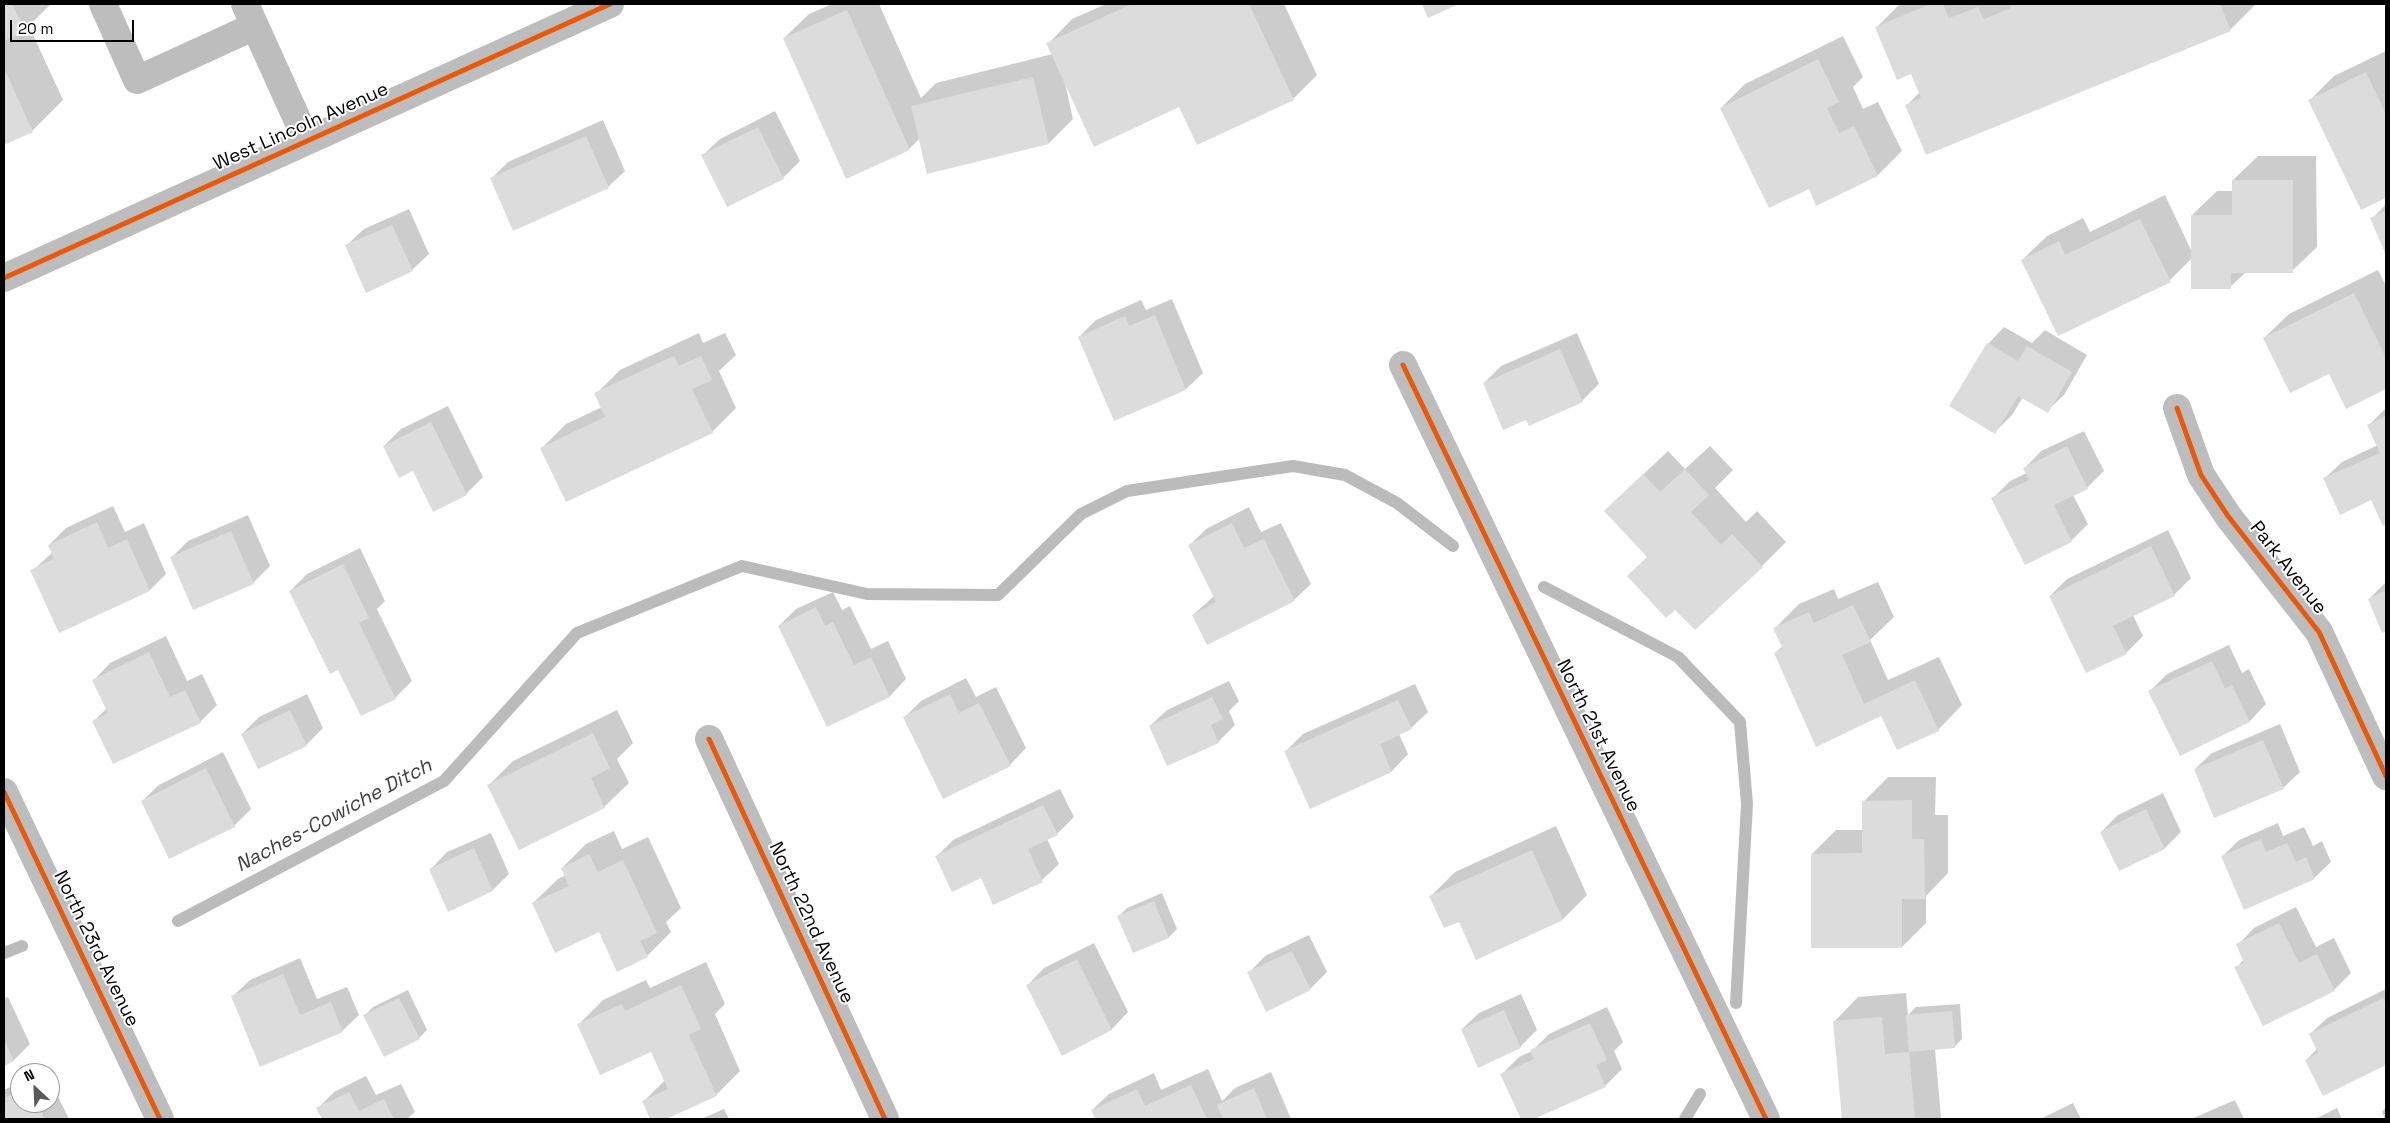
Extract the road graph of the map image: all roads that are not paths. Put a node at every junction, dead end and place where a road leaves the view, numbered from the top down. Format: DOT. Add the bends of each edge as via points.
graph roads {
  1 [pos="103,4"];
  2 [pos="610,4"];
  3 [pos="250,15"];
  4 [pos="307,141"];
  5 [pos="4,278"];
  6 [pos="1403,365"];
  7 [pos="2177,408"];
  8 [pos="709,739"];
  9 [pos="2386,776"];
  10 [pos="4,792"];
  11 [pos="160,1119"];
  12 [pos="885,1119"];
  13 [pos="1766,1119"];
  1 -- 3 [label="street" via="137,80"];
  2 -- 4 [label="street, West Lincoln Avenue"];
  3 -- 4 [label="street"];
  4 -- 5 [label="street, West Lincoln Avenue"];
  6 -- 13 [label="street, North 21st Avenue"];
  7 -- 9 [label="street, Park Avenue" via="2201,475 2228,516 2319,632"];
  8 -- 12 [label="street, North 22nd Avenue"];
  10 -- 11 [label="street, North 23rd Avenue"];
}
